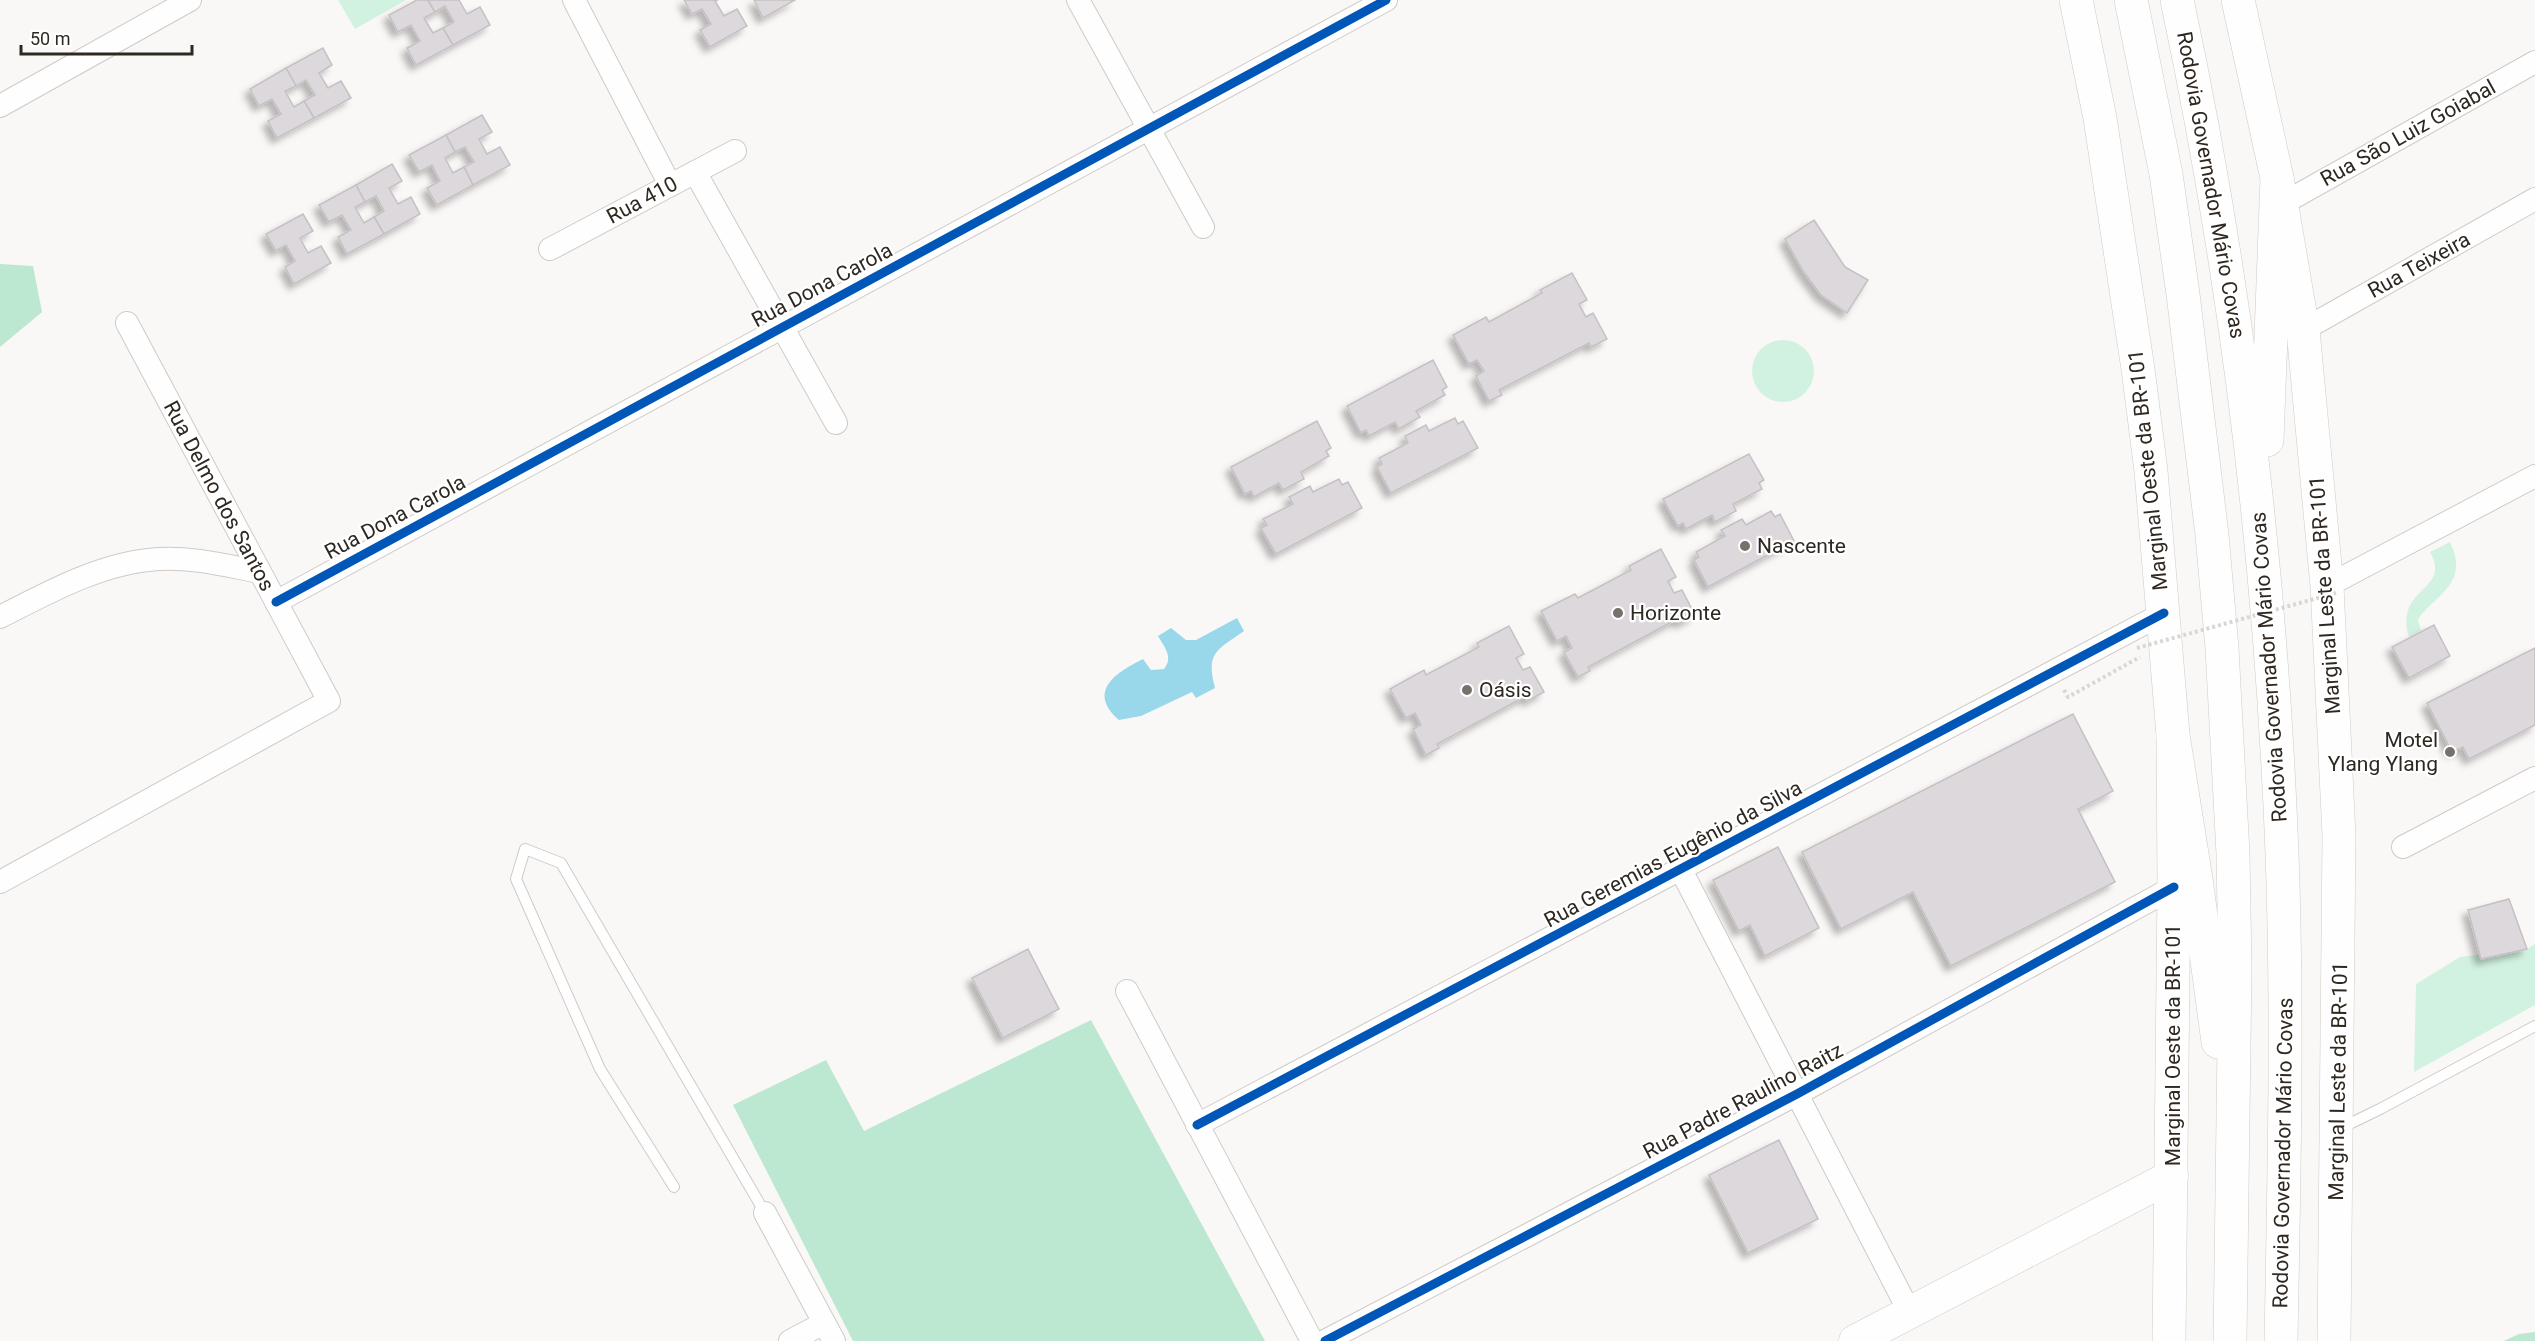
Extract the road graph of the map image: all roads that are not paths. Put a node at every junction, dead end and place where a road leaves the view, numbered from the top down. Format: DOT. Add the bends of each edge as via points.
graph roads {
  1 [pos="190,0"];
  2 [pos="574,0"];
  3 [pos="1078,0"];
  4 [pos="1386,0"];
  5 [pos="2076,0"];
  6 [pos="2131,0"];
  7 [pos="2177,0"];
  8 [pos="2238,0"];
  9 [pos="2535,62"];
  10 [pos="0,106"];
  11 [pos="1149,129"];
  12 [pos="735,151"];
  13 [pos="695,172"];
  14 [pos="670,185"];
  15 [pos="2279,191"];
  16 [pos="2535,199"];
  17 [pos="1203,227"];
  18 [pos="550,249"];
  19 [pos="127,323"];
  20 [pos="782,327"];
  21 [pos="2303,330"];
  22 [pos="836,423"];
  23 [pos="2535,476"];
  24 [pos="2263,544"];
  25 [pos="260,572"];
  26 [pos="2331,589"];
  27 [pos="276,602"];
  28 [pos="2164,613"];
  29 [pos="0,617"];
  30 [pos="2173,735"];
  31 [pos="2535,778"];
  32 [pos="2403,847"];
  33 [pos="1681,870"];
  34 [pos="0,882"];
  35 [pos="2174,887"];
  36 [pos="1127,991"];
  37 [pos="2535,1026"];
  38 [pos="1797,1094"];
  39 [pos="1197,1125"];
  40 [pos="2338,1129"];
  41 [pos="2234,1151"];
  42 [pos="2172,1176"];
  43 [pos="674,1187"];
  44 [pos="765,1213"];
  45 [pos="1910,1312"];
  46 [pos="829,1332"];
  47 [pos="790,1341"];
  48 [pos="1312,1341"];
  49 [pos="1325,1341"];
  50 [pos="1855,1341"];
  51 [pos="2169,1341"];
  52 [pos="2230,1341"];
  53 [pos="2281,1341"];
  54 [pos="2334,1341"];
  1 -- 10 [label="street"];
  2 -- 14 [label="street"];
  3 -- 11 [label="street"];
  4 -- 11 [label="street, Rua Dona Carola"];
  5 -- 28 [label="main road, Marginal Oeste da BR-101" via="2100,118 2138,369"];
  6 -- 41 [label="main road, Rodovia Governador Mário Covas" via="2166,174 2212,535 2233,854"];
  7 -- 24 [label="main road, Rodovia Governador Mário Covas" via="2222,230"];
  8 -- 15 [label="main road, Marginal Leste da BR-101"];
  9 -- 15 [label="street, Rua São Luiz Goiabal"];
  11 -- 17 [label="street"];
  11 -- 20 [label="street, Rua Dona Carola"];
  12 -- 13 [label="street, Rua 410"];
  13 -- 14 [label="street, Rua 410"];
  13 -- 20 [label="street"];
  14 -- 18 [label="street, Rua 410"];
  15 -- 21 [label="main road, Marginal Leste da BR-101"];
  15 -- 24 [label="main road"];
  16 -- 21 [label="street, Rua Teixeira"];
  19 -- 25 [label="street, Rua Delmo dos Santos"];
  20 -- 22 [label="street"];
  20 -- 27 [label="street, Rua Dona Carola"];
  21 -- 26 [label="main road, Marginal Leste da BR-101"];
  23 -- 26 [label="street"];
  24 -- 53 [label="main road, Rodovia Governador Mário Covas" via="2282,855"];
  25 -- 27 [label="street, Rua Delmo dos Santos"];
  25 -- 29 [label="street" via="190,560 133,563 77,580"];
  26 -- 40 [label="main road, Marginal Leste da BR-101" via="2339,836"];
  27 -- 34 [label="street, Rua Delmo dos Santos" via="329,701"];
  28 -- 30 [label="main road, Marginal Oeste da BR-101"];
  28 -- 33 [label="street, Rua Geremias Eugênio da Silva"];
  30 -- 35 [label="main road, Marginal Oeste da BR-101"];
  30 -- 41 [label="main road"];
  31 -- 32 [label="street"];
  33 -- 38 [label="street"];
  33 -- 39 [label="street, Rua Geremias Eugênio da Silva"];
  35 -- 38 [label="street, Rua Padre Raulino Raitz"];
  35 -- 42 [label="main road, Marginal Oeste da BR-101"];
  36 -- 39 [label="street"];
  37 -- 40 [label="lane"];
  38 -- 45 [label="street"];
  38 -- 49 [label="street, Rua Padre Raulino Raitz"];
  39 -- 48 [label="street"];
  40 -- 54 [label="main road, Marginal Leste da BR-101"];
  41 -- 52 [label="main road, Rodovia Governador Mário Covas"];
  42 -- 45 [label="street"];
  42 -- 51 [label="main road, Marginal Oeste da BR-101"];
  43 -- 44 [label="lane" via="600,1069 562,984 516,879 525,849 561,863"];
  44 -- 46 [label="street"];
  45 -- 50 [label="street"];
  46 -- 47 [label="street"];
}
